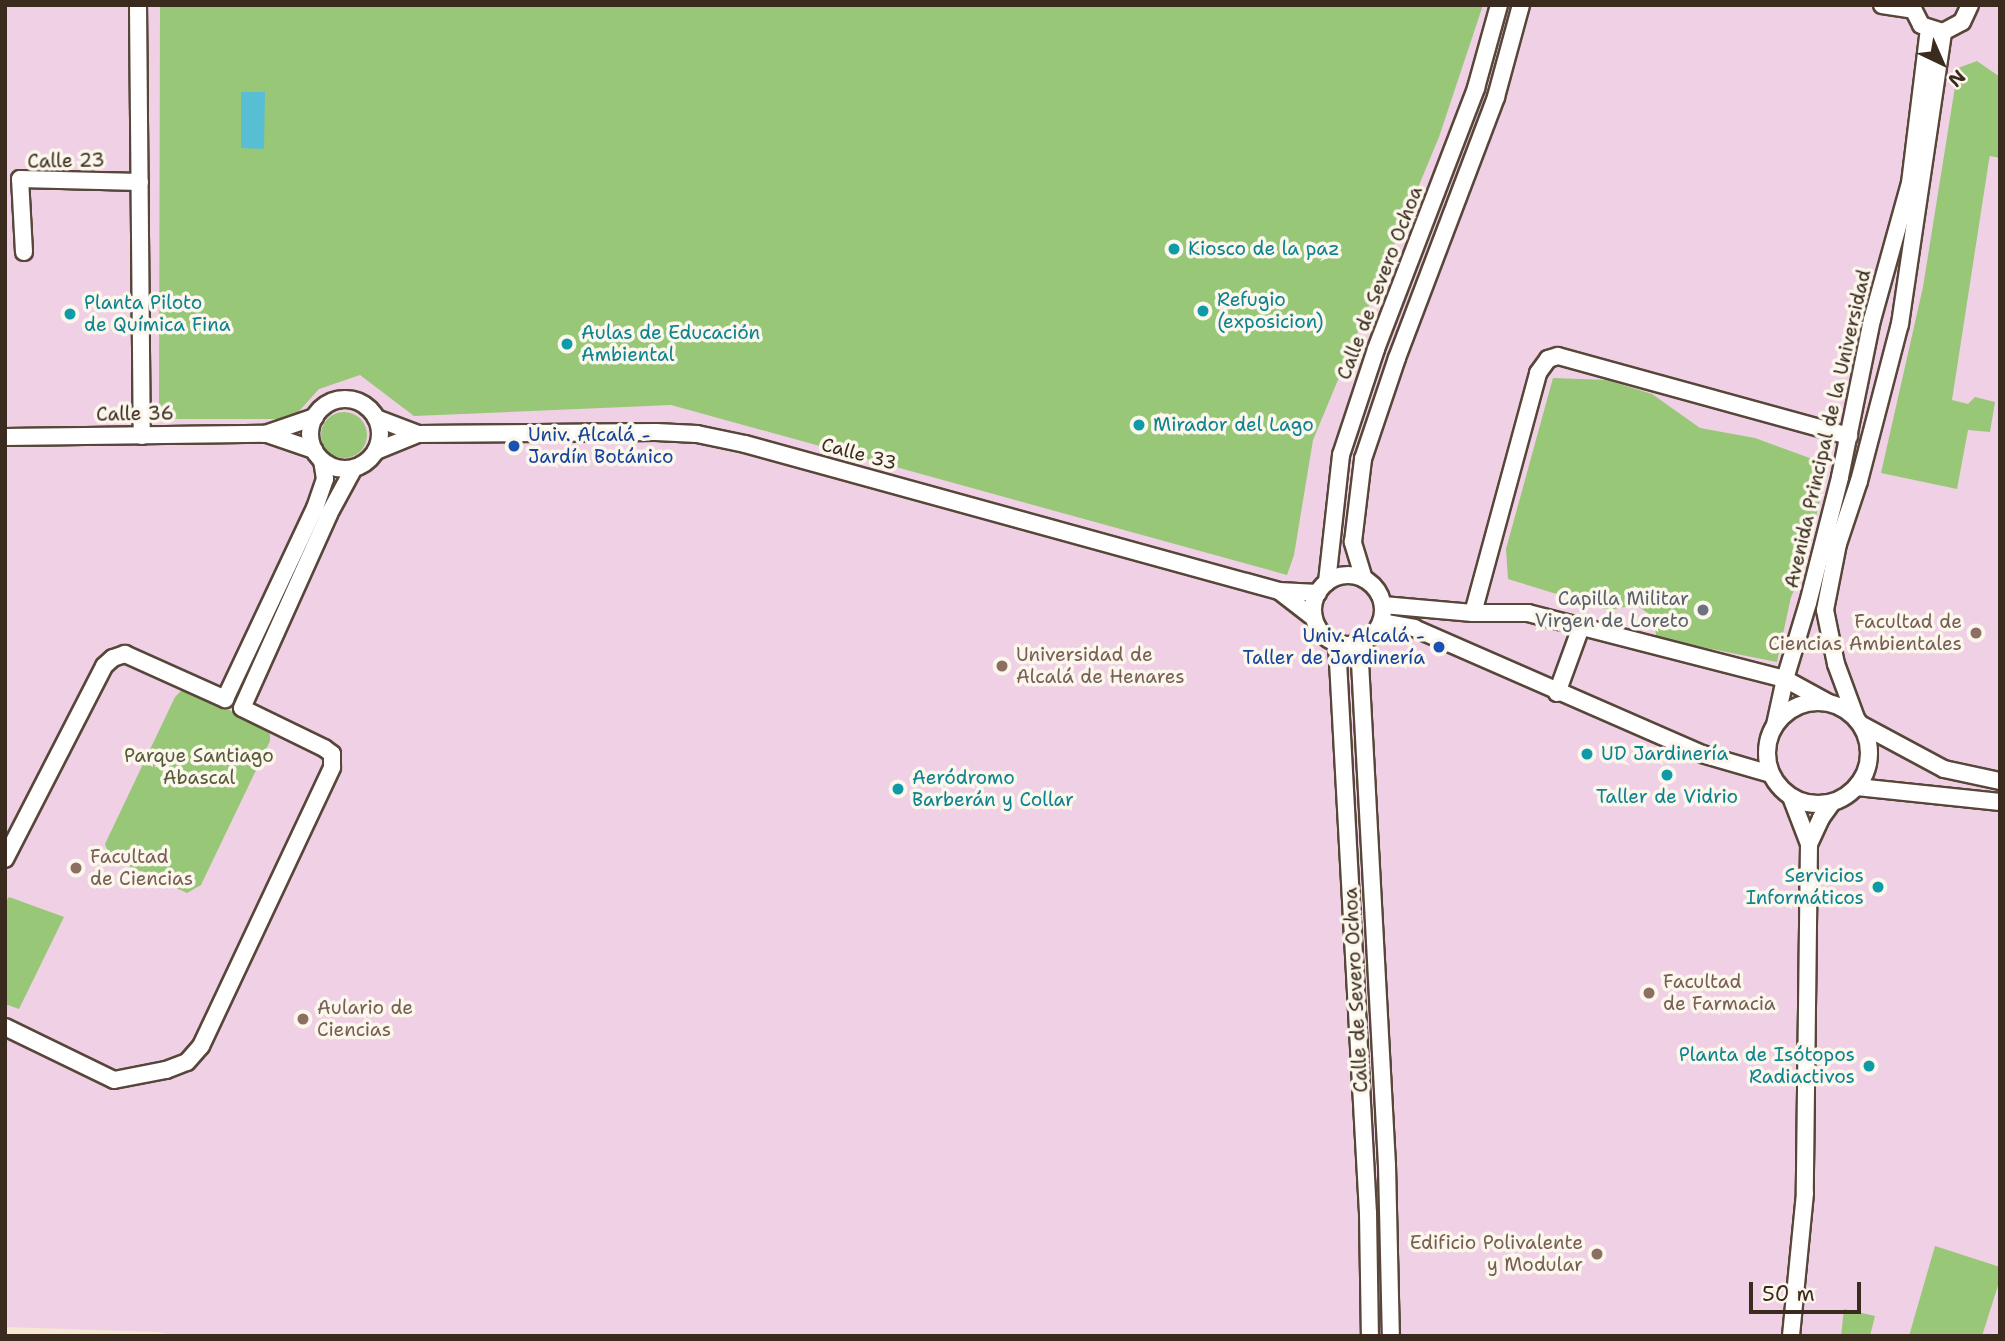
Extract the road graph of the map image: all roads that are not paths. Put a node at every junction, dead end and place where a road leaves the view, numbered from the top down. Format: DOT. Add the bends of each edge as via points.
graph roads {
  1 [pos="138,5"];
  2 [pos="1499,5"];
  3 [pos="1521,5"];
  4 [pos="1882,5"];
  5 [pos="1970,5"];
  6 [pos="1911,8"];
  7 [pos="1936,30"];
  8 [pos="140,182"];
  9 [pos="24,252"];
  10 [pos="315,417"];
  11 [pos="376,418"];
  12 [pos="265,433"];
  13 [pos="418,433"];
  14 [pos="5,436"];
  15 [pos="142,436"];
  16 [pos="1849,436"];
  17 [pos="376,451"];
  18 [pos="318,456"];
  19 [pos="354,468"];
  20 [pos="1364,579"];
  21 [pos="1322,588"];
  22 [pos="1279,591"];
  23 [pos="1383,605"];
  24 [pos="1473,613"];
  25 [pos="1314,618"];
  26 [pos="1381,622"];
  27 [pos="1581,627"];
  28 [pos="1363,642"];
  29 [pos="1337,643"];
  30 [pos="1785,679"];
  31 [pos="1557,693"];
  32 [pos="225,699"];
  33 [pos="1829,703"];
  34 [pos="243,708"];
  35 [pos="1859,722"];
  36 [pos="1776,725"];
  37 [pos="1771,774"];
  38 [pos="2000,781"];
  39 [pos="1857,787"];
  40 [pos="1791,797"];
  41 [pos="1832,803"];
  42 [pos="2000,803"];
  43 [pos="1810,844"];
  44 [pos="5,859"];
  45 [pos="5,1027"];
  46 [pos="1370,1336"];
  47 [pos="1391,1336"];
  48 [pos="1791,1336"];
  1 -- 8 [label="street"];
  2 -- 21 [label="street, Calle de Severo Ochoa" via="1476,88 1376,349 1341,455"];
  3 -- 20 [label="street" via="1496,97 1363,458 1353,542"];
  4 -- 6 [label="street"];
  5 -- 7 [label="street" via="1962,22"];
  6 -- 7 [label="street" via="1921,25"];
  7 -- 16 [label="street, Avenida Principal de la Universidad" via="1910,183 1872,320"];
  7 -- 35 [label="street, Avenida Principal de la Universidad" via="1900,324 1838,544 1825,610 1836,664"];
  8 -- 9 [label="street, Calle 23" via="20,179"];
  8 -- 15 [label="street"];
  10 -- 11 [label="street" via="330,403 350,400"];
  10 -- 12 [label="street, Calle 36"];
  10 -- 18 [label="street" via="311,440"];
  11 -- 13 [label="street, Calle 33"];
  11 -- 17 [label="street" via="380,440"];
  12 -- 15 [label="street, Calle 36"];
  12 -- 18 [label="street, Calle 36"];
  13 -- 17 [label="street, Calle 33"];
  13 -- 22 [label="street, Calle 33" via="697,434"];
  14 -- 15 [label="street, Calle 36"];
  16 -- 24 [label="street" via="1558,356 1548,359 1538,373"];
  16 -- 30 [label="street, Avenida Principal de la Universidad"];
  17 -- 19 [label="street"];
  18 -- 19 [label="street" via="343,469"];
  18 -- 32 [label="street" via="325,479 315,508"];
  19 -- 34 [label="street"];
  20 -- 21 [label="street" via="1339,576"];
  20 -- 23 [label="street" via="1380,594"];
  21 -- 22 [label="street, Calle 33"];
  21 -- 25 [label="street"];
  22 -- 25 [label="street, Calle 33"];
  23 -- 24 [label="street"];
  23 -- 26 [label="street"];
  24 -- 27 [label="street" via="1528,613"];
  25 -- 29 [label="street" via="1324,635"];
  26 -- 28 [label="street"];
  26 -- 31 [label="street" via="1414,628"];
  27 -- 30 [label="street"];
  27 -- 31 [label="street"];
  28 -- 29 [label="street"];
  28 -- 47 [label="street, Calle de Severo Ochoa" via="1360,662 1388,1188"];
  29 -- 46 [label="street, Calle de Severo Ochoa" via="1368,1213"];
  30 -- 33 [label="street"];
  30 -- 36 [label="street, Avenida Principal de la Universidad"];
  31 -- 37 [label="street" via="1702,754"];
  32 -- 34 [label="street"];
  32 -- 44 [label="street" via="125,654 113,658 104,666"];
  33 -- 35 [label="street"];
  33 -- 36 [label="street" via="1799,705"];
  34 -- 45 [label="street" via="324,748 332,754 332,767 201,1046 187,1062 114,1080"];
  35 -- 38 [label="street" via="1944,769"];
  35 -- 39 [label="street" via="1870,757"];
  36 -- 37 [label="street" via="1768,740"];
  37 -- 40 [label="street"];
  39 -- 41 [label="street"];
  39 -- 42 [label="street"];
  40 -- 41 [label="street" via="1818,805"];
  40 -- 43 [label="street"];
  41 -- 43 [label="street"];
  43 -- 48 [label="street" via="1805,1193"];
}
